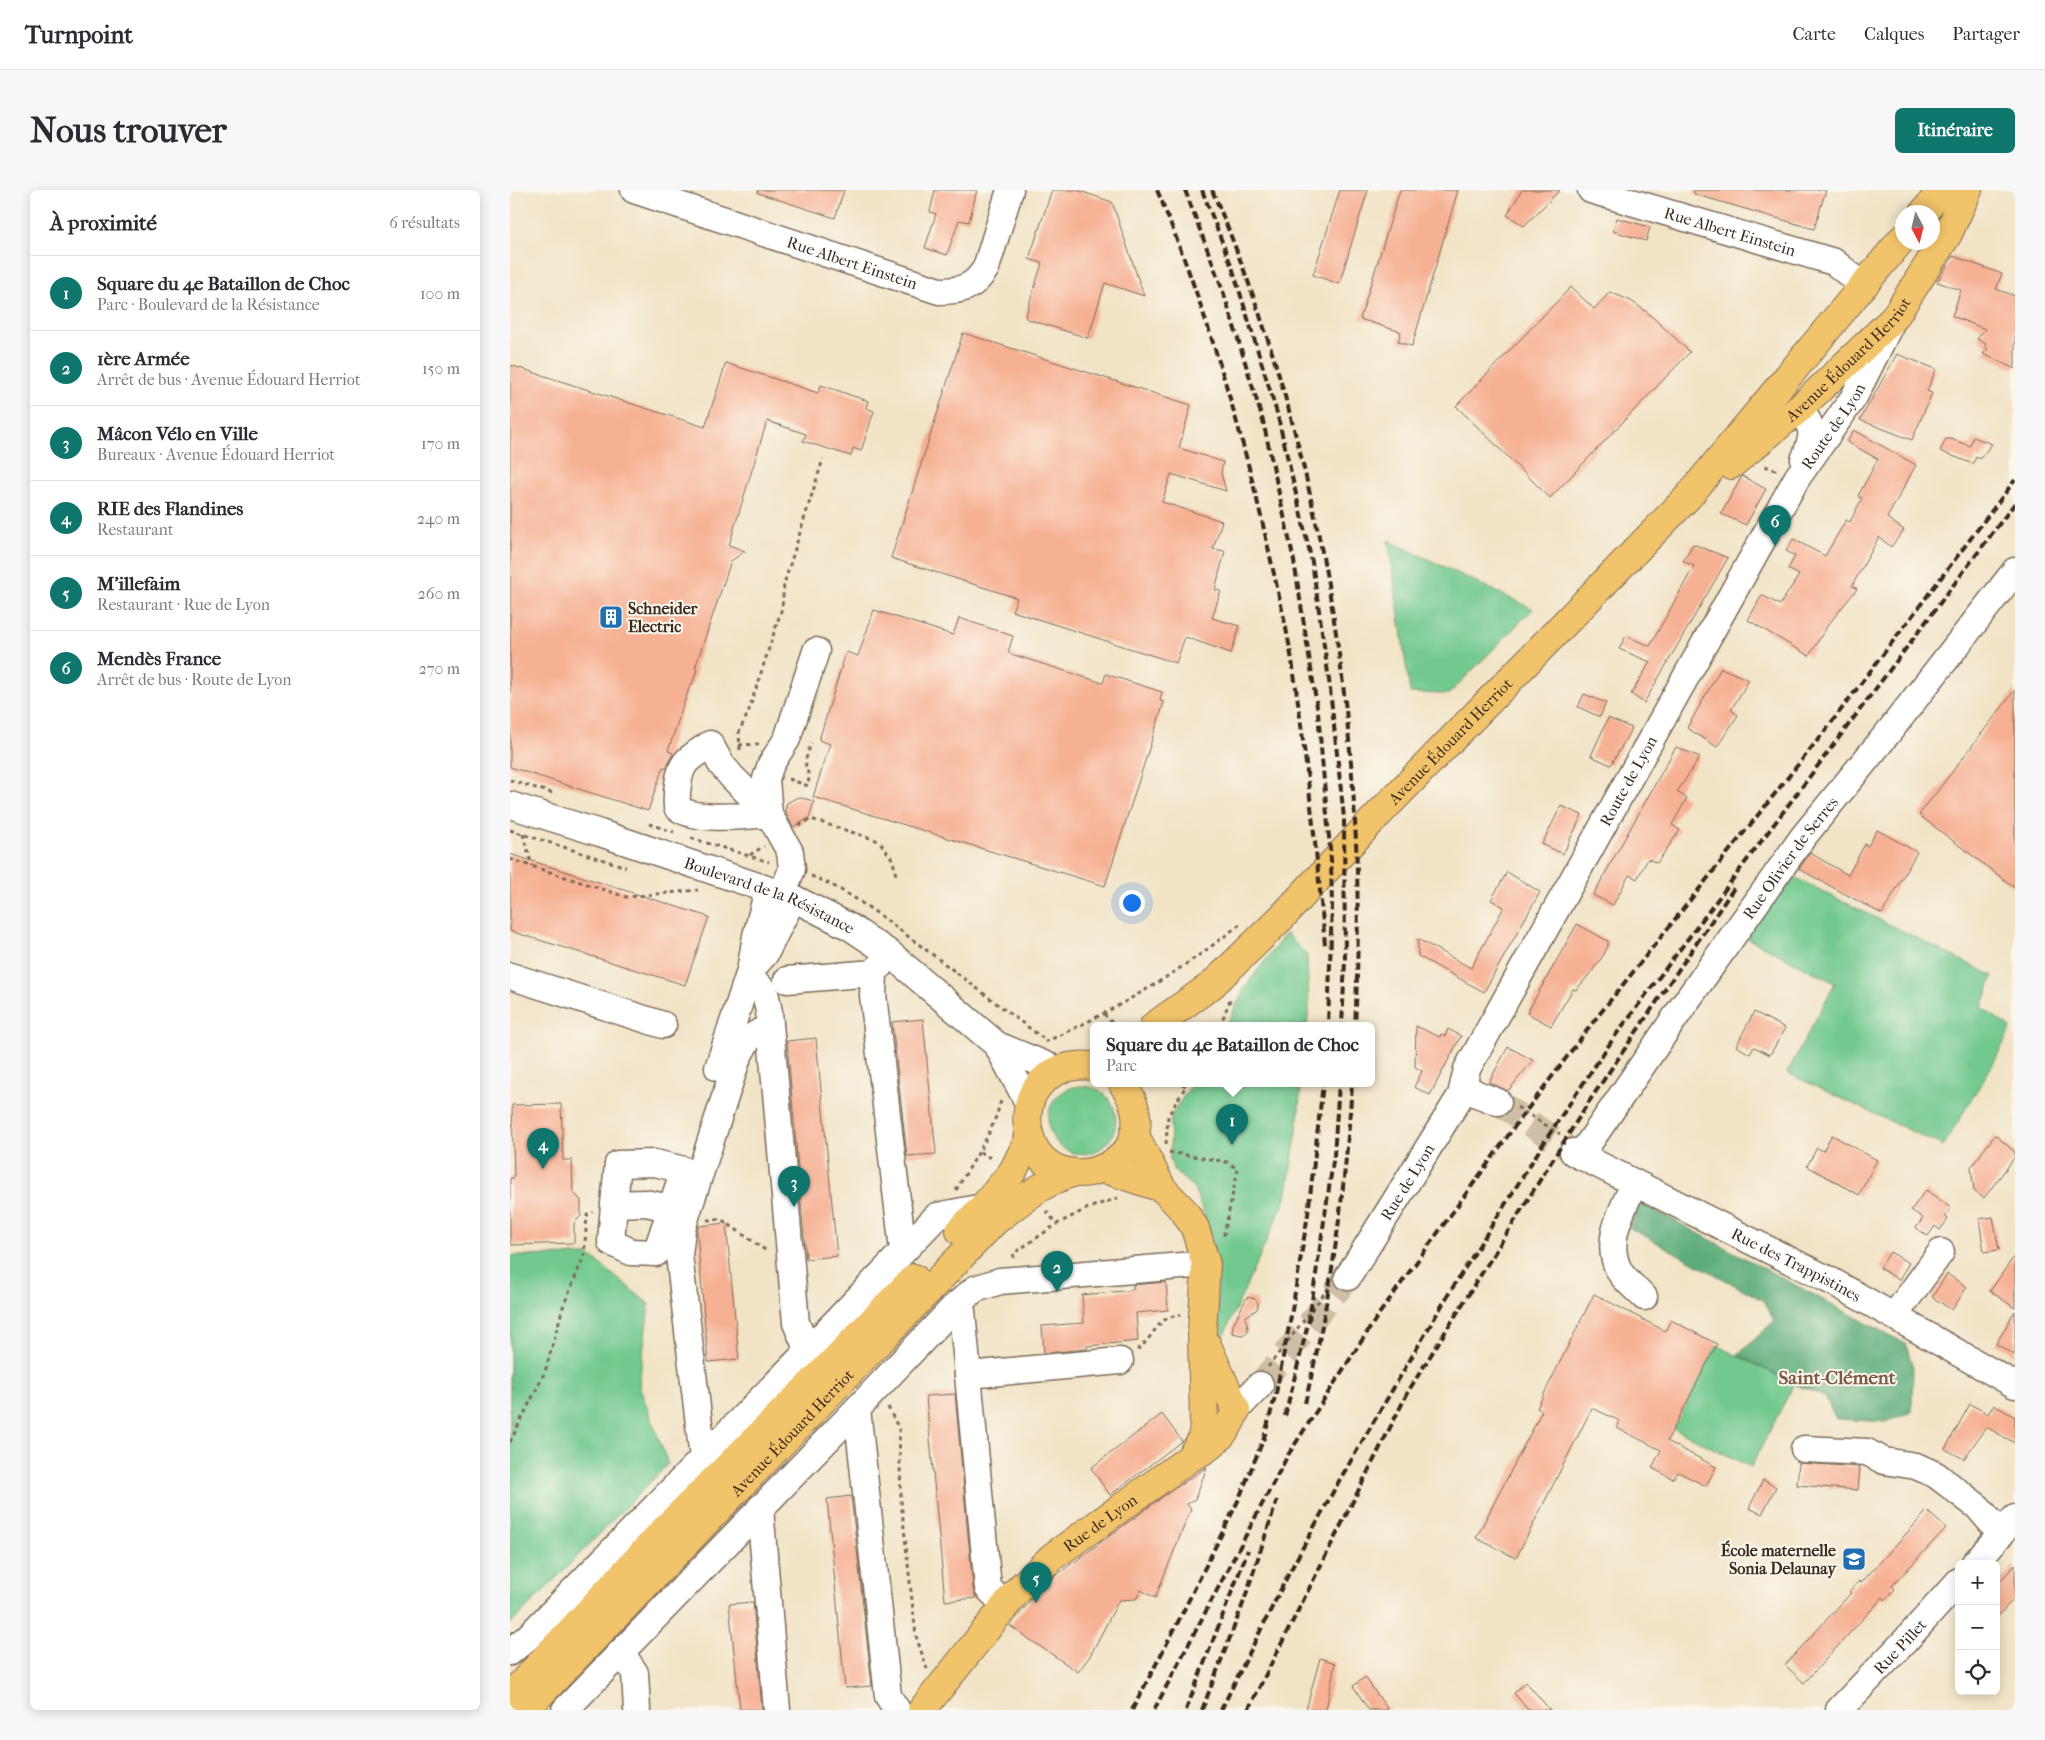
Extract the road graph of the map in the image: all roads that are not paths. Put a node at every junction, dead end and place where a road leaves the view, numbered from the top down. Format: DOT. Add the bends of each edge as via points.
graph roads {
  1 [pos="634,190"];
  2 [pos="1010,190"];
  3 [pos="1591,190"];
  4 [pos="1942,190"];
  5 [pos="1968,190"];
  6 [pos="1930,205"];
  7 [pos="1895,248"];
  8 [pos="1864,286"];
  9 [pos="1894,318"];
  10 [pos="1800,408"];
  11 [pos="1797,478"];
  12 [pos="1688,497"];
  13 [pos="2015,571"];
  14 [pos="816,651"];
  15 [pos="510,805"];
  16 [pos="769,814"];
  17 [pos="781,894"];
  18 [pos="882,963"];
  19 [pos="750,974"];
  20 [pos="510,976"];
  21 [pos="787,980"];
  22 [pos="1212,985"];
  23 [pos="1160,1022"];
  24 [pos="1187,1022"];
  25 [pos="664,1025"];
  26 [pos="770,1026"];
  27 [pos="997,1045"];
  28 [pos="1090,1066"];
  29 [pos="1058,1070"];
  30 [pos="1464,1086"];
  31 [pos="1125,1087"];
  32 [pos="1146,1087"];
  33 [pos="1498,1102"];
  34 [pos="1029,1104"];
  35 [pos="1135,1121"];
  36 [pos="1030,1137"];
  37 [pos="1577,1154"];
  38 [pos="1104,1169"];
  39 [pos="684,1170"];
  40 [pos="1072,1173"];
  41 [pos="1634,1184"];
  42 [pos="1153,1185"];
  43 [pos="614,1204"];
  44 [pos="983,1208"];
  45 [pos="677,1216"];
  46 [pos="903,1250"];
  47 [pos="1941,1252"];
  48 [pos="1206,1264"];
  49 [pos="1348,1277"];
  50 [pos="1644,1297"];
  51 [pos="959,1303"];
  52 [pos="1895,1315"];
  53 [pos="1203,1323"];
  54 [pos="808,1351"];
  55 [pos="1120,1361"];
  56 [pos="968,1375"];
  57 [pos="1260,1385"];
  58 [pos="2015,1385"];
  59 [pos="1203,1394"];
  60 [pos="857,1409"];
  61 [pos="1236,1410"];
  62 [pos="1804,1449"];
  63 [pos="703,1458"];
  64 [pos="1190,1458"];
  65 [pos="760,1508"];
  66 [pos="2008,1526"];
  67 [pos="1978,1560"];
  68 [pos="1955,1585"];
  69 [pos="1005,1605"];
  70 [pos="510,1652"];
  71 [pos="621,1652"];
  72 [pos="510,1696"];
  73 [pos="929,1701"];
  74 [pos="525,1710"];
  75 [pos="565,1710"];
  76 [pos="637,1710"];
  77 [pos="777,1710"];
  78 [pos="897,1710"];
  79 [pos="1839,1710"];
  1 -- 2 [label="street, Rue Albert Einstein" via="939,291 956,291 979,279 986,268"];
  3 -- 8 [label="street, Rue Albert Einstein" via="1834,262"];
  4 -- 6 [label="main road"];
  5 -- 9 [label="main road, Avenue Édouard Herriot" via="1948,234"];
  7 -- 8 [label="main road, Avenue Édouard Herriot"];
  8 -- 12 [label="main road, Avenue Édouard Herriot"];
  9 -- 10 [label="main road, Avenue Édouard Herriot"];
  9 -- 11 [label="street, Route de Lyon" via="1854,397"];
  10 -- 11 [label="street, Route de Lyon" via="1812,426 1811,441"];
  10 -- 12 [label="main road, Avenue Édouard Herriot"];
  11 -- 30 [label="street, Route de Lyon" via="1468,1069"];
  12 -- 22 [label="main road, Avenue Édouard Herriot" via="1370,823 1308,892"];
  13 -- 37 [label="street, Rue Olivier de Serres" via="1803,837"];
  14 -- 16 [label="street" via="787,739 771,764 766,779"];
  15 -- 17 [label="street, Boulevard de la Résistance"];
  16 -- 16 [label="street" via="721,764 710,744 686,761 682,768 677,807 682,812 695,816"];
  16 -- 17 [label="street" via="790,852 792,869"];
  17 -- 18 [label="street, Boulevard de la Résistance" via="850,927"];
  17 -- 19 [label="street" via="756,936"];
  18 -- 21 [label="street"];
  18 -- 27 [label="street, Boulevard de la Résistance"];
  18 -- 46 [label="street" via="873,995"];
  19 -- 26 [label="street" via="765,992"];
  19 -- 39 [label="street"];
  20 -- 25 [label="street"];
  22 -- 23 [label="main road, Avenue Édouard Herriot"];
  22 -- 24 [label="main road, Avenue Édouard Herriot"];
  26 -- 45 [label="street" via="748,1039 738,1057"];
  26 -- 54 [label="street" via="796,1323"];
  27 -- 29 [label="street, Boulevard de la Résistance"];
  27 -- 34 [label="street, Boulevard de la Résistance"];
  28 -- 29 [label="main road"];
  29 -- 34 [label="main road" via="1045,1078"];
  30 -- 33 [label="street"];
  30 -- 49 [label="street, Rue de Lyon" via="1422,1160"];
  31 -- 35 [label="main road" via="1130,1095"];
  32 -- 35 [label="main road"];
  34 -- 36 [label="main road"];
  35 -- 38 [label="main road" via="1128,1148"];
  35 -- 42 [label="main road"];
  36 -- 40 [label="main road" via="1046,1160"];
  36 -- 44 [label="main road, Avenue Édouard Herriot" via="1013,1171"];
  37 -- 41 [label="street, Rue des Trappistines"];
  38 -- 40 [label="main road"];
  38 -- 42 [label="main road"];
  39 -- 43 [label="street" via="655,1163 618,1164"];
  39 -- 45 [label="street"];
  40 -- 74 [label="main road, Avenue Édouard Herriot" via="1058,1177 1031,1193 996,1220"];
  41 -- 50 [label="street" via="1615,1224 1614,1255 1620,1273"];
  41 -- 52 [label="street, Rue des Trappistines"];
  42 -- 48 [label="main road" via="1184,1211 1195,1228"];
  43 -- 45 [label="street" via="645,1203"];
  43 -- 45 [label="street" via="611,1242 631,1252 656,1253"];
  44 -- 46 [label="street" via="937,1216"];
  44 -- 72 [label="main road, Avenue Édouard Herriot" via="667,1527"];
  45 -- 63 [label="street"];
  46 -- 54 [label="street"];
  47 -- 52 [label="street"];
  48 -- 51 [label="street" via="1000,1281 974,1289"];
  48 -- 53 [label="main road"];
  51 -- 56 [label="street"];
  51 -- 60 [label="street"];
  52 -- 58 [label="street, Rue des Trappistines"];
  53 -- 59 [label="main road, Rue de Lyon"];
  53 -- 61 [label="main road"];
  54 -- 63 [label="street"];
  55 -- 56 [label="street"];
  56 -- 69 [label="street" via="988,1588"];
  57 -- 61 [label="street, Rue de Lyon"];
  59 -- 61 [label="main road" via="1218,1408"];
  59 -- 64 [label="main road, Rue de Lyon" via="1202,1439"];
  60 -- 65 [label="street"];
  60 -- 78 [label="street" via="888,1696"];
  61 -- 64 [label="main road, Rue de Lyon" via="1229,1427 1209,1448"];
  62 -- 66 [label="street" via="1868,1452 1884,1461 1916,1466 1936,1475"];
  63 -- 70 [label="street"];
  64 -- 69 [label="main road, Rue de Lyon" via="1052,1557"];
  65 -- 71 [label="street"];
  65 -- 77 [label="street"];
  66 -- 67 [label="street"];
  68 -- 79 [label="street, Rue Pillet"];
  69 -- 73 [label="main road, Rue de Lyon"];
  71 -- 75 [label="street"];
  71 -- 76 [label="street" via="634,1673"];
}
